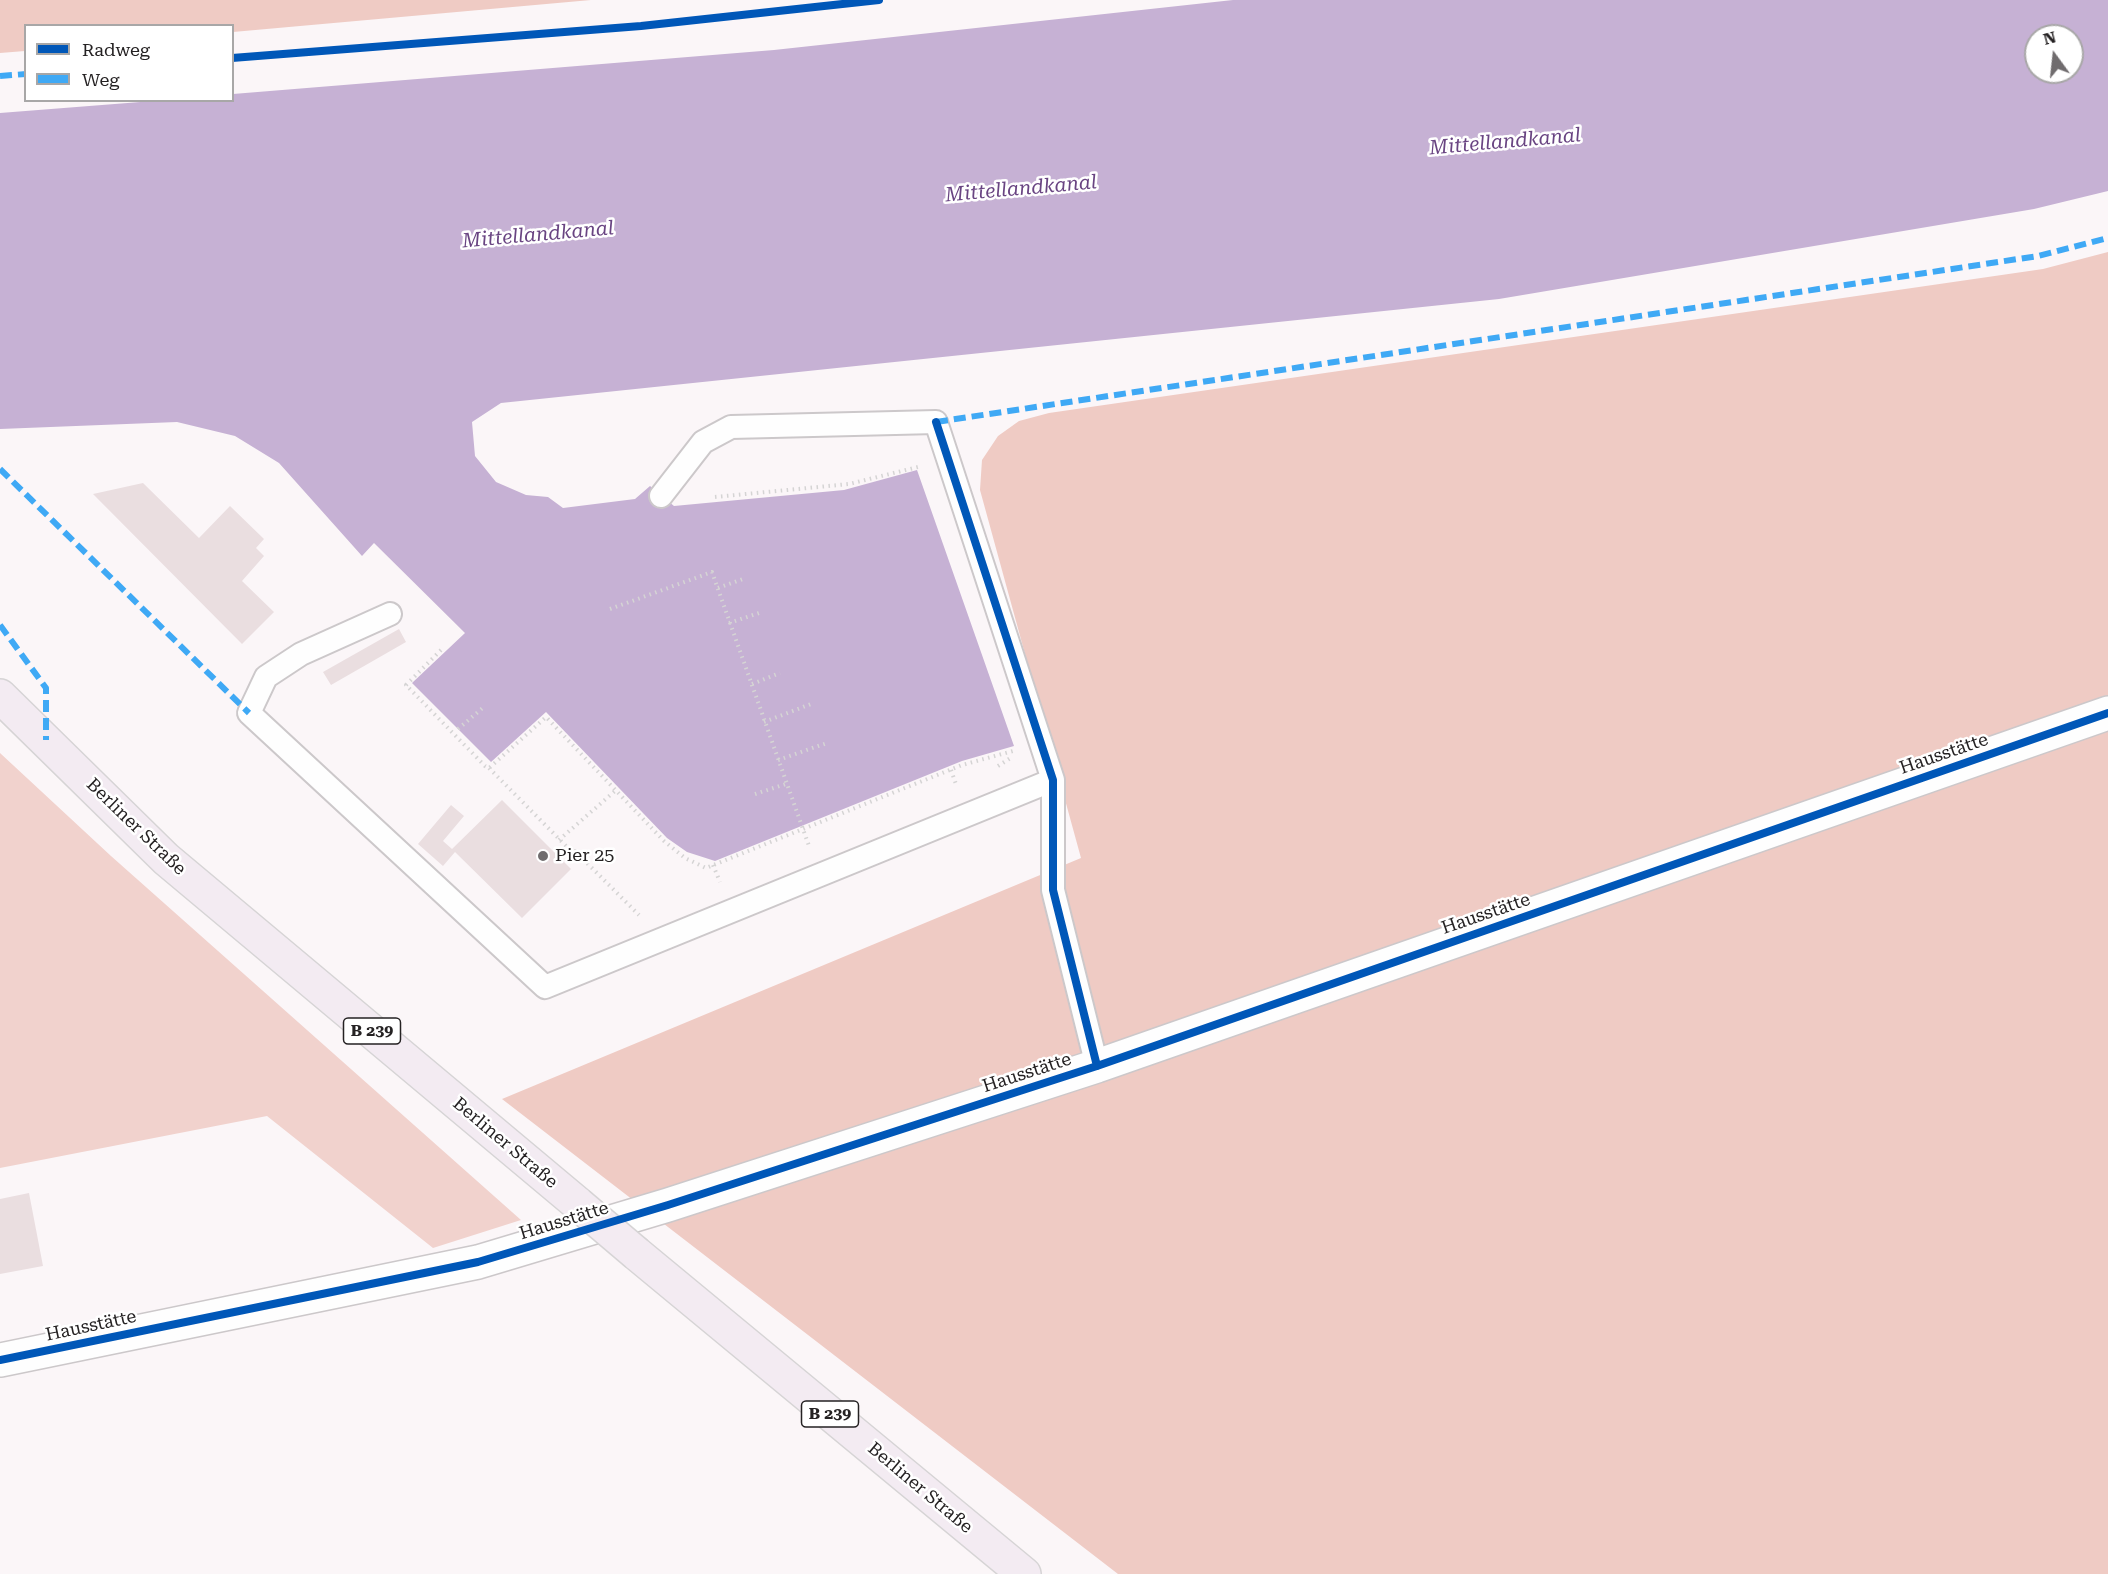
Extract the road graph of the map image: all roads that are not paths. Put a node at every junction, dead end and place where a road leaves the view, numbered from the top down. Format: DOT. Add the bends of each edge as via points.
graph roads {
  1 [pos="661,496"];
  2 [pos="390,614"];
  3 [pos="0,696"];
  4 [pos="2108,713"];
  5 [pos="1053,780"];
  6 [pos="1097,1066"];
  7 [pos="0,1360"];
  8 [pos="1024,1574"];
  1 -- 5 [label="lane" via="703,442 731,427 936,422"];
  2 -- 5 [label="lane" via="301,654 267,677 249,713 545,987"];
  3 -- 8 [label="main road, Berliner Straße / B 239, bridge" via="166,859"];
  4 -- 6 [label="street, Hausstätte"];
  5 -- 6 [label="lane" via="1053,890"];
  6 -- 7 [label="street, Hausstätte" via="668,1205 478,1262"];
}
